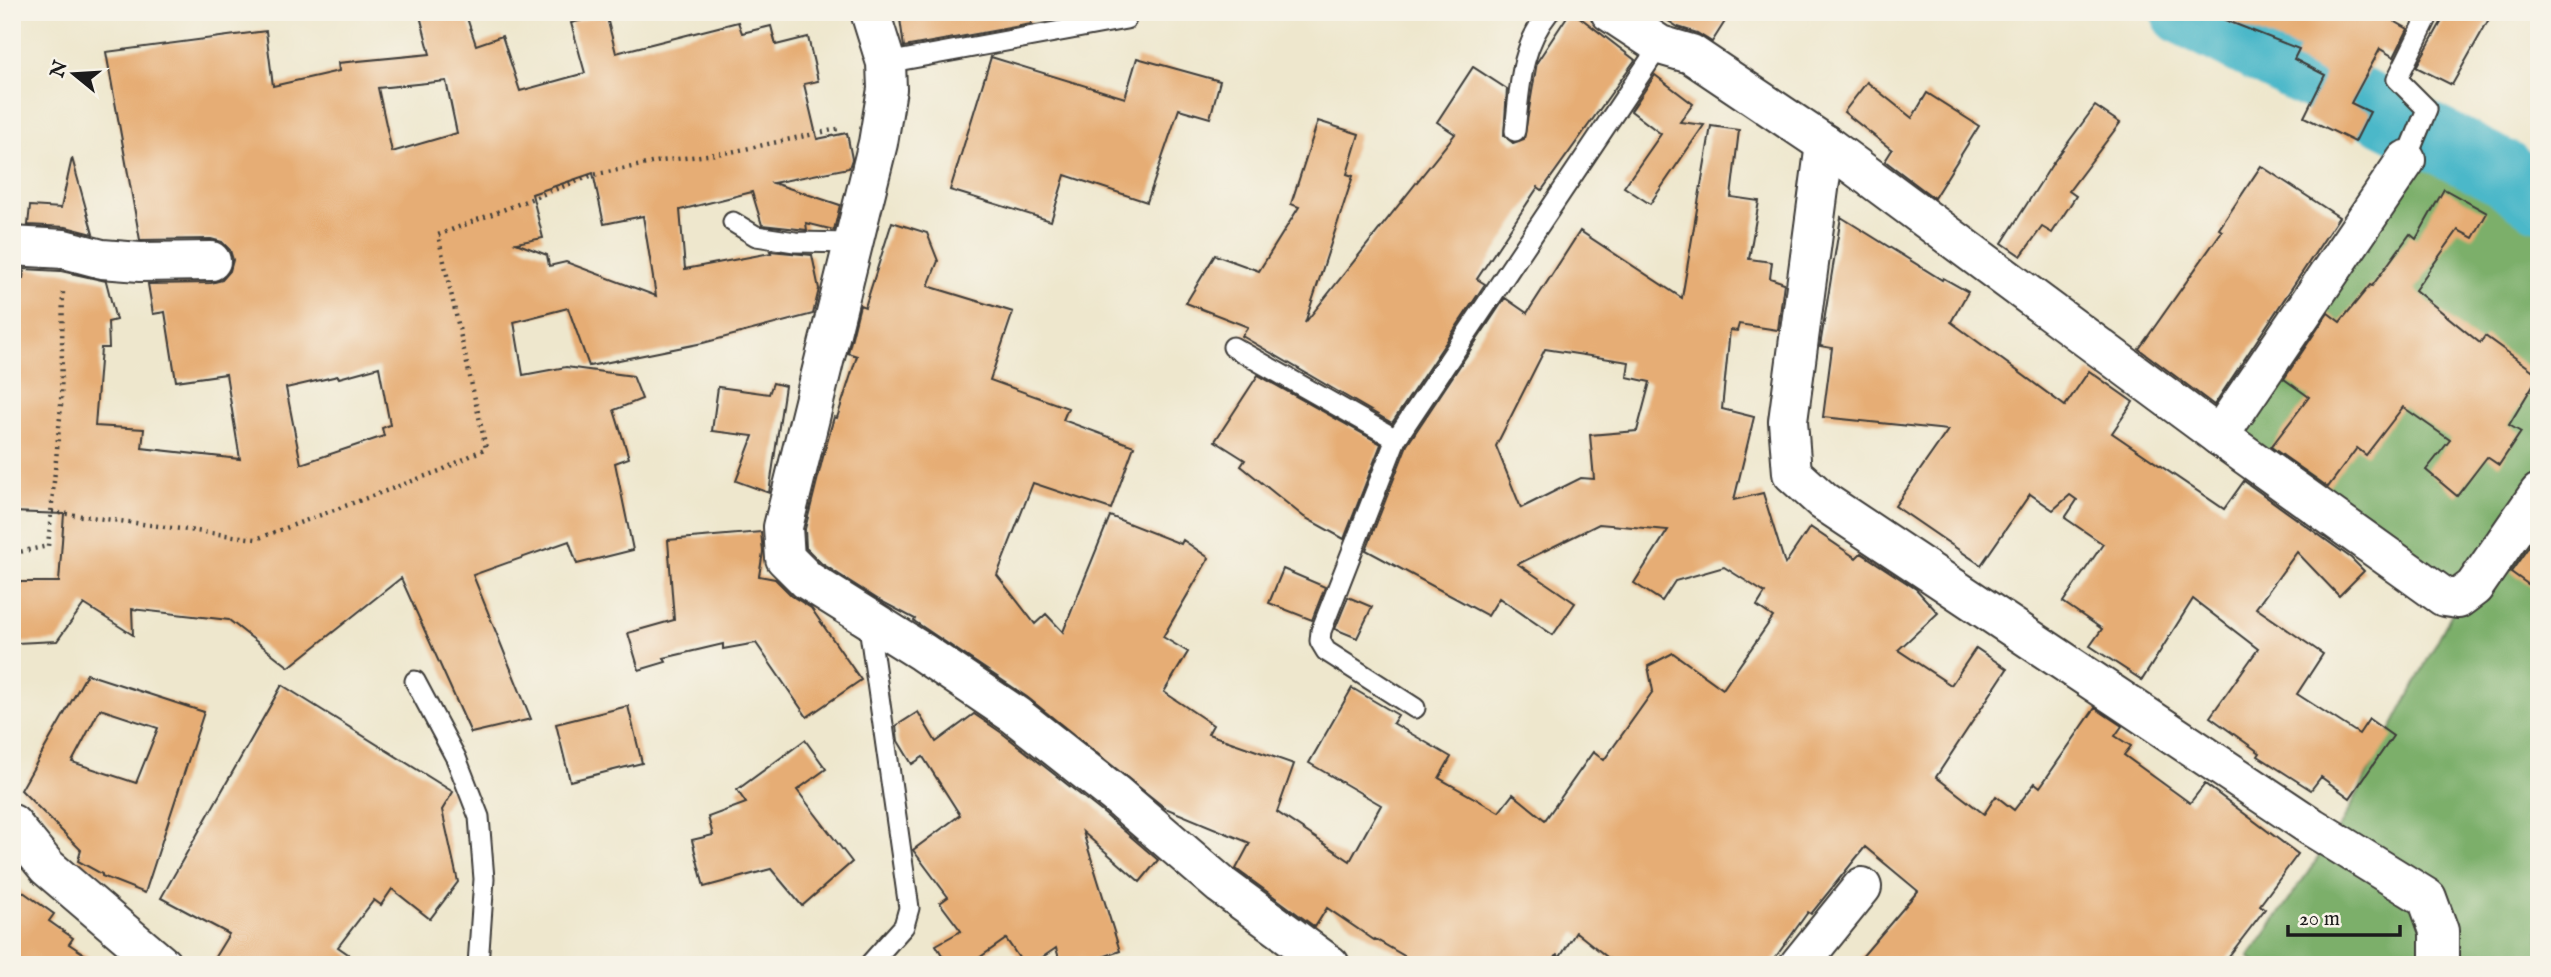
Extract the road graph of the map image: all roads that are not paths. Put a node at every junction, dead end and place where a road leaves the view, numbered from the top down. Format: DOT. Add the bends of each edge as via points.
graph roads {
  1 [pos="870,12"];
  2 [pos="1549,12"];
  3 [pos="1610,12"];
  4 [pos="2430,12"];
  5 [pos="1126,19"];
  6 [pos="1660,45"];
  7 [pos="886,63"];
  8 [pos="1515,131"];
  9 [pos="1825,144"];
  10 [pos="2406,160"];
  11 [pos="733,222"];
  12 [pos="853,243"];
  13 [pos="12,246"];
  14 [pos="211,261"];
  15 [pos="1233,347"];
  16 [pos="2219,436"];
  17 [pos="1396,439"];
  18 [pos="2539,493"];
  19 [pos="868,618"];
  20 [pos="415,681"];
  21 [pos="1415,708"];
  22 [pos="12,824"];
  23 [pos="1862,887"];
  24 [pos="162,965"];
  25 [pos="478,965"];
  26 [pos="869,965"];
  27 [pos="1330,965"];
  28 [pos="1799,965"];
  29 [pos="2439,965"];
  1 -- 7 [label="street"];
  2 -- 8 [label="lane" via="1527,47"];
  3 -- 6 [label="street"];
  4 -- 10 [label="lane" via="2397,79 2427,108"];
  5 -- 7 [label="lane"];
  6 -- 9 [label="street" via="1691,54"];
  6 -- 17 [label="lane"];
  7 -- 12 [label="street" via="882,119"];
  9 -- 16 [label="street"];
  9 -- 29 [label="street" via="1788,421 1792,473 1823,501 2312,827 2427,898 2440,931"];
  10 -- 16 [label="street"];
  11 -- 12 [label="lane" via="755,236"];
  12 -- 19 [label="street" via="783,527 785,558 807,580"];
  13 -- 14 [label="street" via="140,262"];
  15 -- 17 [label="lane"];
  16 -- 18 [label="street" via="2444,597 2458,599 2474,587"];
  17 -- 21 [label="lane" via="1320,641 1326,651"];
  19 -- 26 [label="lane" via="909,908 904,926"];
  19 -- 27 [label="street" via="1015,715 1221,885"];
  20 -- 25 [label="lane" via="456,758 479,817 484,879"];
  22 -- 24 [label="street" via="47,867"];
  23 -- 28 [label="street"];
}
